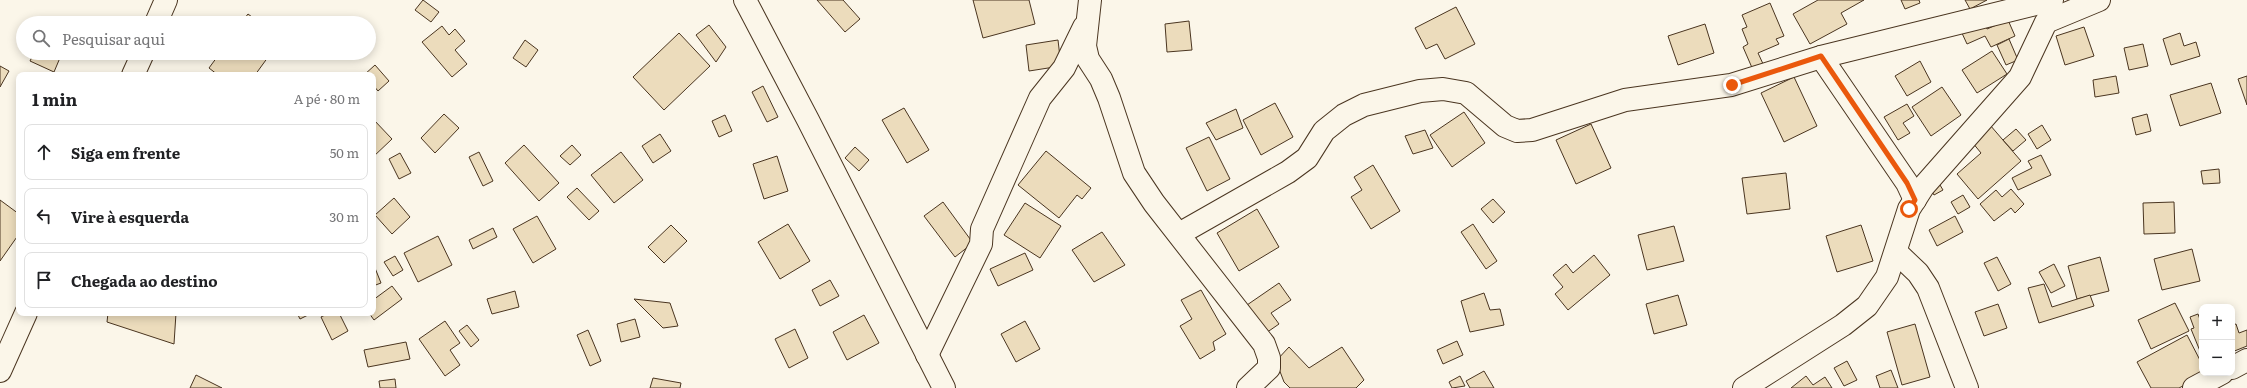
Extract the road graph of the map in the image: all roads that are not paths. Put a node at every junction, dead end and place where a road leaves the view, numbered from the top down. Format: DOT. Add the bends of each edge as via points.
graph roads {
  1 [pos="166,0"];
  2 [pos="745,0"];
  3 [pos="2052,0"];
  4 [pos="2099,0"];
  5 [pos="1089,10"];
  6 [pos="159,16"];
  7 [pos="1821,56"];
  8 [pos="140,60"];
  9 [pos="134,72"];
  10 [pos="1915,200"];
  11 [pos="1179,234"];
  12 [pos="1896,252"];
  13 [pos="25,316"];
  14 [pos="927,355"];
  15 [pos="2247,360"];
  16 [pos="2235,366"];
  17 [pos="0,371"];
  18 [pos="2216,376"];
  19 [pos="944,388"];
  20 [pos="1248,388"];
  21 [pos="1744,388"];
  22 [pos="1967,388"];
  23 [pos="2194,388"];
  1 -- 6 [label="street"];
  2 -- 14 [label="street"];
  3 -- 7 [label="street"];
  4 -- 10 [label="street" via="2046,22 2020,77 1922,187"];
  5 -- 11 [label="street" via="1085,46 1088,59 1109,98 1134,173"];
  5 -- 14 [label="street" via="1064,68 1040,98 982,229 980,244"];
  7 -- 10 [label="street" via="1907,183"];
  7 -- 11 [label="street" via="1732,85 1625,100 1532,130 1517,131 1506,126 1466,93 1451,90 1420,91 1364,105 1344,115 1324,131 1307,158 1288,172"];
  8 -- 9 [label="street"];
  10 -- 12 [label="street" via="1909,209"];
  11 -- 20 [label="street" via="1264,344 1269,358 1269,368"];
  12 -- 21 [label="street" via="1888,277 1866,306 1843,325"];
  12 -- 22 [label="street" via="1918,273 1928,288"];
  13 -- 17 [label="street"];
  14 -- 19 [label="street"];
  15 -- 16 [label="street"];
  18 -- 23 [label="street"];
}
